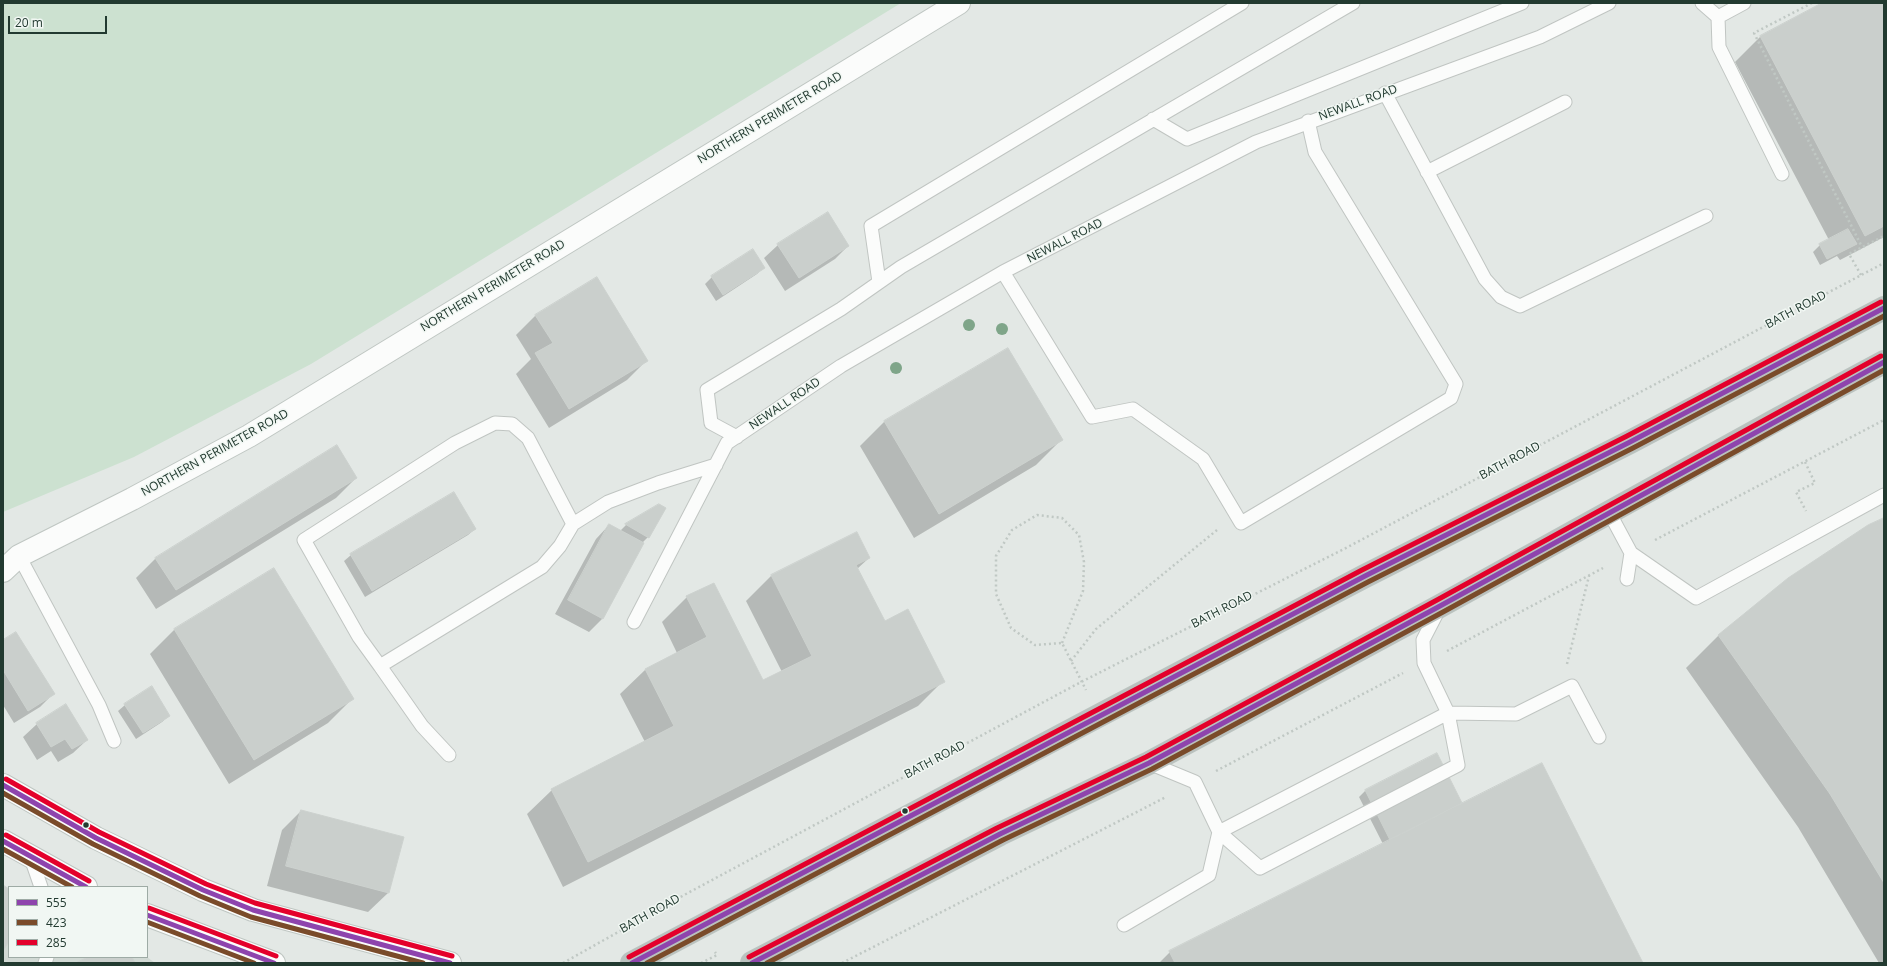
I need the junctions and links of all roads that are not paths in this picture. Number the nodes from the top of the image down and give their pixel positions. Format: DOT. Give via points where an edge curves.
graph roads {
  1 [pos="960,3"];
  2 [pos="1242,3"];
  3 [pos="1353,3"];
  4 [pos="1522,3"];
  5 [pos="1609,3"];
  6 [pos="1702,3"];
  7 [pos="1744,3"];
  8 [pos="1718,17"];
  9 [pos="1385,94"];
  10 [pos="1565,102"];
  11 [pos="1153,119"];
  12 [pos="1308,121"];
  13 [pos="1427,172"];
  14 [pos="1782,174"];
  15 [pos="1706,216"];
  16 [pos="1003,272"];
  17 [pos="879,282"];
  18 [pos="1884,308"];
  19 [pos="1884,362"];
  20 [pos="737,437"];
  21 [pos="716,465"];
  22 [pos="1884,495"];
  23 [pos="1609,512"];
  24 [pos="573,524"];
  25 [pos="1631,553"];
  26 [pos="11,557"];
  27 [pos="3,571"];
  28 [pos="1627,579"];
  29 [pos="1440,606"];
  30 [pos="634,622"];
  31 [pos="380,666"];
  32 [pos="1448,713"];
  33 [pos="1599,737"];
  34 [pos="114,741"];
  35 [pos="449,755"];
  36 [pos="1149,763"];
  37 [pos="3,785"];
  38 [pos="1219,832"];
  39 [pos="3,842"];
  40 [pos="31,858"];
  41 [pos="41,886"];
  42 [pos="84,886"];
  43 [pos="148,915"];
  44 [pos="1124,925"];
  45 [pos="274,963"];
  46 [pos="450,963"];
  47 [pos="632,963"];
  48 [pos="752,963"];
  1 -- 26 [label="street, NORTHERN PERIMETER ROAD" via="249,436 132,499"];
  2 -- 17 [label="lane" via="872,226"];
  3 -- 11 [label="lane"];
  4 -- 11 [label="lane" via="1187,139"];
  5 -- 9 [label="lane, NEWALL ROAD" via="1540,37"];
  6 -- 8 [label="lane"];
  7 -- 8 [label="lane"];
  8 -- 14 [label="lane" via="1719,47"];
  9 -- 12 [label="lane, NEWALL ROAD"];
  9 -- 13 [label="lane"];
  10 -- 13 [label="lane"];
  11 -- 17 [label="lane"];
  12 -- 16 [label="lane, NEWALL ROAD" via="1256,142"];
  12 -- 16 [label="lane" via="1315,152 1456,384 1451,398 1241,522 1203,459 1133,409 1092,417"];
  13 -- 15 [label="lane" via="1485,279 1501,297 1520,306"];
  16 -- 20 [label="lane, NEWALL ROAD" via="841,366"];
  17 -- 20 [label="lane" via="841,309 707,390 711,423"];
  18 -- 47 [label="highway" via="1630,442 1365,576"];
  19 -- 23 [label="highway"];
  20 -- 21 [label="lane, NEWALL ROAD" via="727,443"];
  21 -- 24 [label="lane" via="608,502"];
  21 -- 30 [label="lane, NEWALL ROAD"];
  22 -- 25 [label="lane" via="1696,598"];
  23 -- 25 [label="lane"];
  23 -- 29 [label="highway"];
  24 -- 31 [label="lane" via="560,546 542,567"];
  24 -- 31 [label="lane" via="528,438 512,424 495,423 455,443 304,540 359,637"];
  25 -- 28 [label="lane"];
  26 -- 27 [label="street, NORTHERN PERIMETER ROAD"];
  26 -- 34 [label="lane" via="99,705"];
  29 -- 32 [label="lane" via="1423,640 1424,663"];
  29 -- 36 [label="highway"];
  31 -- 35 [label="lane" via="422,726"];
  32 -- 33 [label="lane" via="1516,714 1572,686"];
  32 -- 38 [label="lane"];
  32 -- 38 [label="lane" via="1458,765 1260,868"];
  36 -- 38 [label="lane" via="1195,782"];
  36 -- 48 [label="highway" via="1000,834"];
  37 -- 46 [label="street" via="96,838 203,890 253,910"];
  38 -- 44 [label="lane" via="1209,875"];
  39 -- 40 [label="street"];
  40 -- 41 [label="lane"];
  40 -- 42 [label="street"];
  43 -- 45 [label="street"];
}
